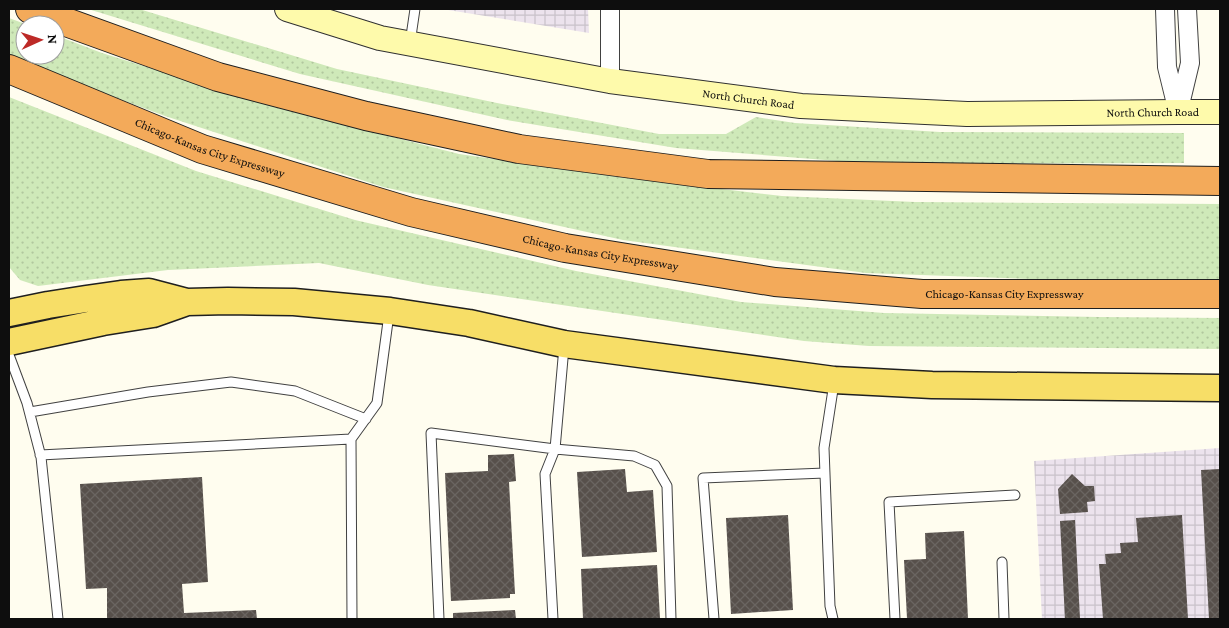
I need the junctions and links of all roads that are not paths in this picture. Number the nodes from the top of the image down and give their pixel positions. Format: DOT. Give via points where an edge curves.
graph roads {
  1 [pos="30,9"];
  2 [pos="287,9"];
  3 [pos="415,9"];
  4 [pos="610,9"];
  5 [pos="1165,9"];
  6 [pos="1187,9"];
  7 [pos="410,43"];
  8 [pos="9,69"];
  9 [pos="610,81"];
  10 [pos="1178,112"];
  11 [pos="1220,112"];
  12 [pos="1220,181"];
  13 [pos="1220,294"];
  14 [pos="187,302"];
  15 [pos="390,311"];
  16 [pos="9,313"];
  17 [pos="9,342"];
  18 [pos="564,344"];
  19 [pos="9,355"];
  20 [pos="834,380"];
  21 [pos="1220,388"];
  22 [pos="30,412"];
  23 [pos="366,419"];
  24 [pos="351,439"];
  25 [pos="554,449"];
  26 [pos="40,455"];
  27 [pos="825,473"];
  28 [pos="1014,494"];
  29 [pos="1002,562"];
  30 [pos="58,619"];
  31 [pos="352,619"];
  32 [pos="439,619"];
  33 [pos="553,619"];
  34 [pos="671,619"];
  35 [pos="714,619"];
  36 [pos="833,619"];
  37 [pos="895,619"];
  38 [pos="1004,619"];
  1 -- 12 [label="highway" via="218,77 366,116 519,149 708,174"];
  2 -- 7 [label="main road, North Church Road" via="380,38"];
  3 -- 7 [label="lane"];
  4 -- 9 [label="street"];
  5 -- 10 [label="street" via="1167,67"];
  6 -- 10 [label="street" via="1190,63"];
  7 -- 9 [label="main road, North Church Road"];
  8 -- 13 [label="highway, Chicago-Kansas City Expressway" via="202,149 410,212 566,248 775,282 922,294"];
  9 -- 10 [label="main road, North Church Road" via="801,106 967,114"];
  10 -- 11 [label="main road, North Church Road"];
  14 -- 15 [label="main road" via="294,302"];
  14 -- 16 [label="main road" via="149,292 130,293"];
  14 -- 17 [label="main road" via="153,314"];
  15 -- 18 [label="main road" via="469,323"];
  15 -- 23 [label="lane" via="376,403"];
  18 -- 20 [label="main road"];
  18 -- 25 [label="lane"];
  19 -- 22 [label="lane"];
  20 -- 21 [label="main road" via="932,385"];
  20 -- 27 [label="lane" via="824,448"];
  22 -- 23 [label="lane" via="231,382 295,391"];
  22 -- 26 [label="lane"];
  23 -- 24 [label="lane"];
  24 -- 26 [label="lane"];
  24 -- 31 [label="lane"];
  25 -- 32 [label="lane" via="431,433"];
  25 -- 33 [label="lane" via="545,474"];
  25 -- 34 [label="lane" via="634,456 655,465 667,486"];
  26 -- 30 [label="lane"];
  27 -- 35 [label="lane" via="703,478"];
  27 -- 36 [label="lane"];
  28 -- 37 [label="lane" via="888,502"];
  29 -- 38 [label="lane"];
}
